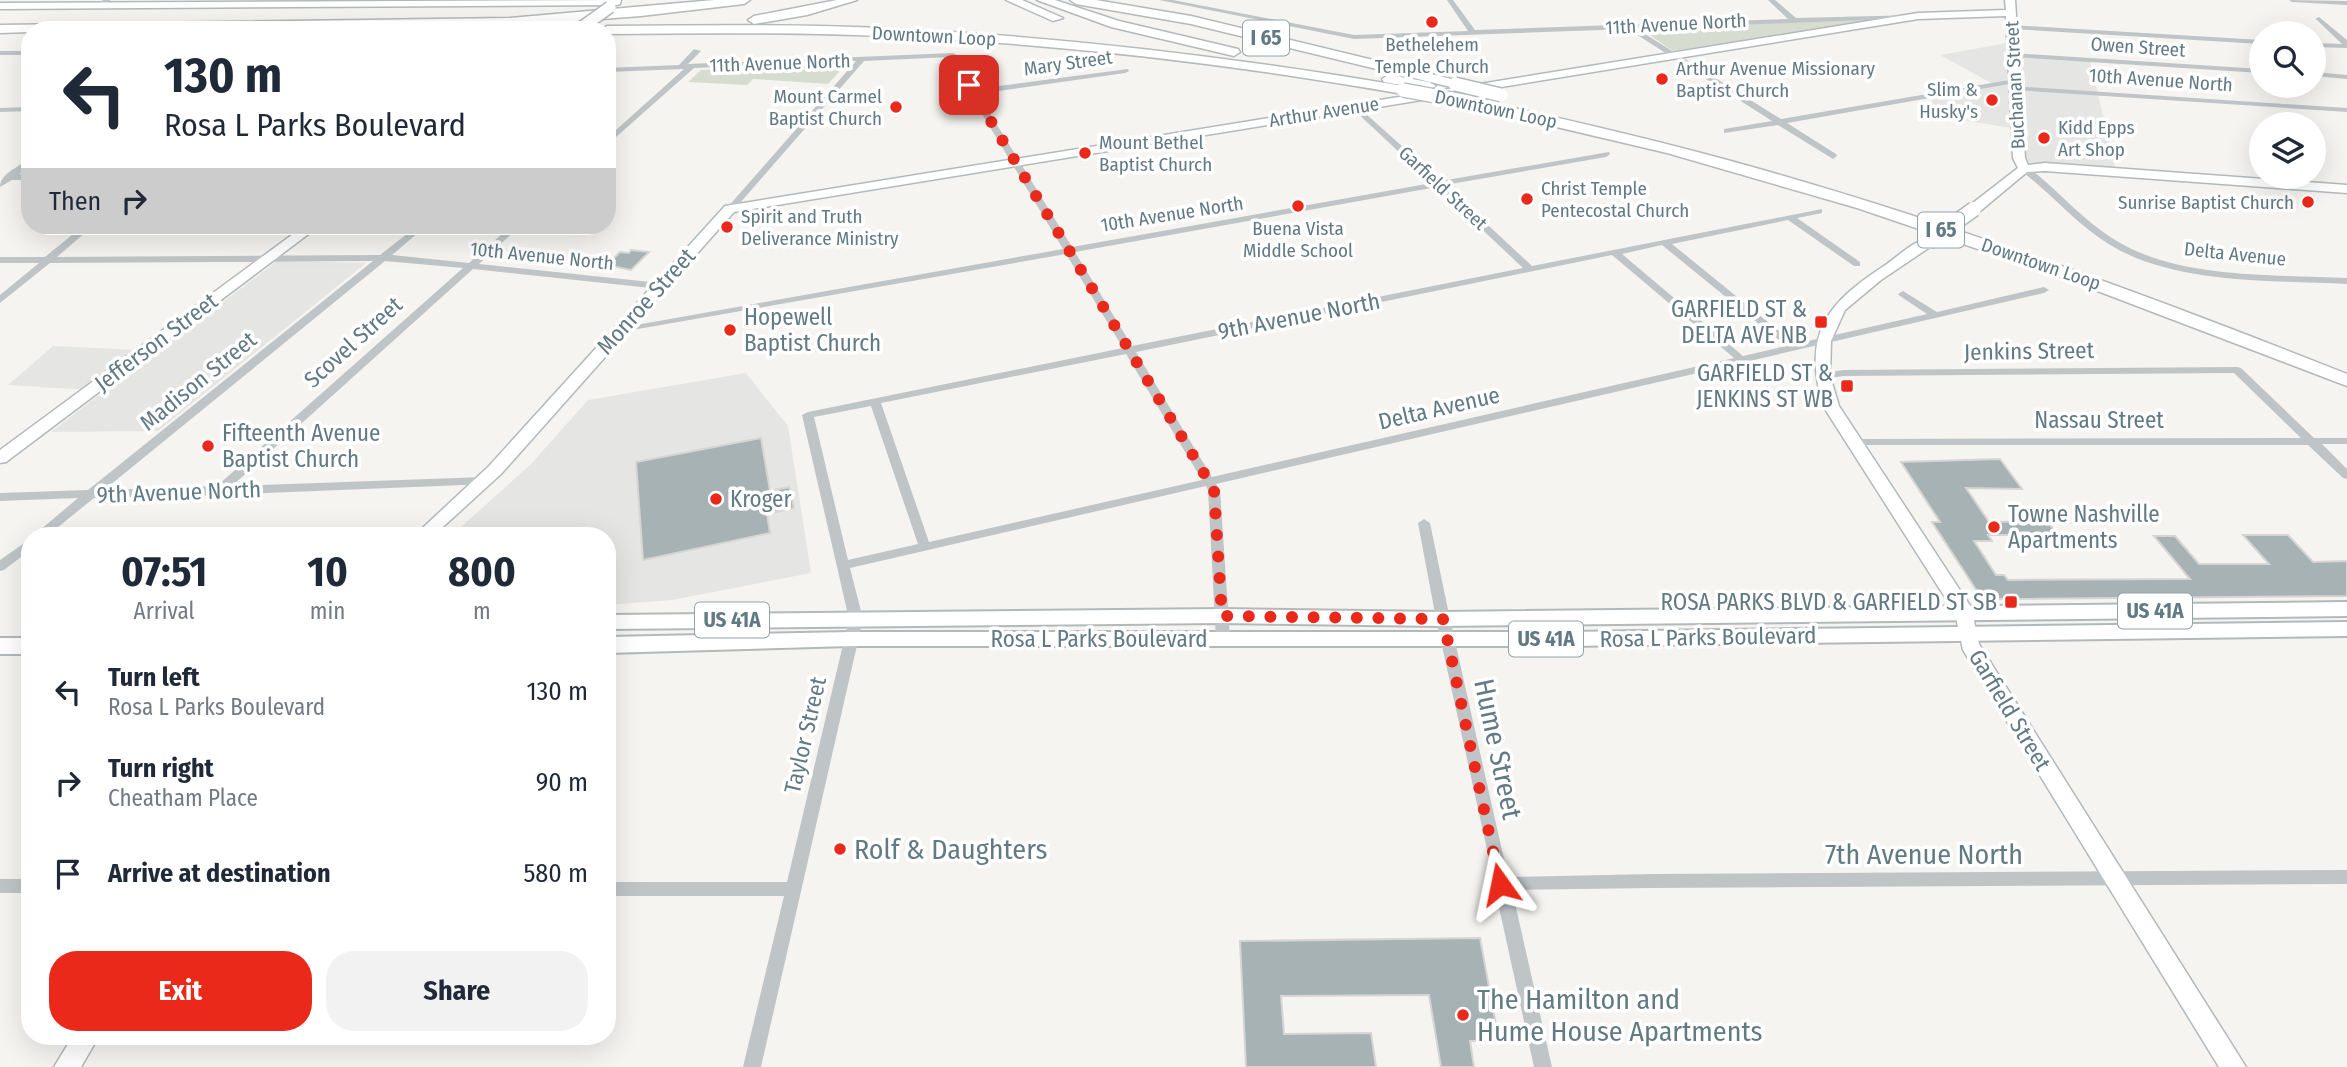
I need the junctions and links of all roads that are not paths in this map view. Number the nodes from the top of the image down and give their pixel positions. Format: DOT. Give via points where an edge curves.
graph roads {
  1 [pos="694,0"];
  2 [pos="744,0"];
  3 [pos="1012,0"];
  4 [pos="1044,0"];
  5 [pos="1162,0"];
  6 [pos="1450,0"];
  7 [pos="1771,0"];
  8 [pos="2010,0"];
  9 [pos="2292,0"];
  10 [pos="383,1"];
  11 [pos="523,1"];
  12 [pos="248,2"];
  13 [pos="845,2"];
  14 [pos="104,3"];
  15 [pos="2347,3"];
  16 [pos="1071,4"];
  17 [pos="0,6"];
  18 [pos="612,6"];
  19 [pos="2011,13"];
  20 [pos="1918,16"];
  21 [pos="1851,17"];
  22 [pos="1793,19"];
  23 [pos="2319,19"];
  24 [pos="473,21"];
  25 [pos="591,21"];
  26 [pos="1864,24"];
  27 [pos="1628,26"];
  28 [pos="2012,27"];
  29 [pos="0,29"];
  30 [pos="21,29"];
  31 [pos="616,29"];
  32 [pos="616,30"];
  33 [pos="1474,32"];
  34 [pos="1342,35"];
  35 [pos="0,37"];
  36 [pos="21,37"];
  37 [pos="2249,40"];
  38 [pos="2326,44"];
  39 [pos="2347,45"];
  40 [pos="697,51"];
  41 [pos="0,53"];
  42 [pos="21,53"];
  43 [pos="2014,55"];
  44 [pos="1672,56"];
  45 [pos="862,59"];
  46 [pos="682,66"];
  47 [pos="692,66"];
  48 [pos="616,70"];
  49 [pos="2249,70"];
  50 [pos="1125,71"];
  51 [pos="1311,74"];
  52 [pos="2326,75"];
  53 [pos="2347,77"];
  54 [pos="2015,84"];
  55 [pos="973,92"];
  56 [pos="1494,96"];
  57 [pos="1356,107"];
  58 [pos="0,110"];
  59 [pos="21,110"];
  60 [pos="2347,110"];
  61 [pos="1777,121"];
  62 [pos="1727,131"];
  63 [pos="616,135"];
  64 [pos="1606,154"];
  65 [pos="1833,156"];
  66 [pos="1017,162"];
  67 [pos="21,167"];
  68 [pos="2024,169"];
  69 [pos="4,177"];
  70 [pos="0,184"];
  71 [pos="1436,184"];
  72 [pos="2347,189"];
  73 [pos="730,209"];
  74 [pos="1819,211"];
  75 [pos="1790,217"];
  76 [pos="77,235"];
  77 [pos="300,235"];
  78 [pos="411,235"];
  79 [pos="506,235"];
  80 [pos="1664,242"];
  81 [pos="1069,249"];
  82 [pos="1614,252"];
  83 [pos="268,258"];
  84 [pos="383,259"];
  85 [pos="0,260"];
  86 [pos="47,261"];
  87 [pos="1857,264"];
  88 [pos="472,265"];
  89 [pos="1530,269"];
  90 [pos="2347,281"];
  91 [pos="660,286"];
  92 [pos="2044,290"];
  93 [pos="1903,294"];
  94 [pos="0,300"];
  95 [pos="1935,315"];
  96 [pos="2208,325"];
  97 [pos="619,331"];
  98 [pos="1824,341"];
  99 [pos="1793,347"];
  100 [pos="1129,350"];
  101 [pos="1741,359"];
  102 [pos="2347,365"];
  103 [pos="1822,376"];
  104 [pos="2347,380"];
  105 [pos="2347,389"];
  106 [pos="875,401"];
  107 [pos="808,415"];
  108 [pos="2311,441"];
  109 [pos="2347,441"];
  110 [pos="1852,442"];
  111 [pos="0,458"];
  112 [pos="2347,475"];
  113 [pos="484,481"];
  114 [pos="1208,482"];
  115 [pos="219,491"];
  116 [pos="89,495"];
  117 [pos="0,497"];
  118 [pos="1424,523"];
  119 [pos="50,527"];
  120 [pos="432,527"];
  121 [pos="925,547"];
  122 [pos="21,550"];
  123 [pos="842,566"];
  124 [pos="0,567"];
  125 [pos="2347,609"];
  126 [pos="1964,612"];
  127 [pos="1222,616"];
  128 [pos="616,622"];
  129 [pos="854,629"];
  130 [pos="1445,629"];
  131 [pos="2347,629"];
  132 [pos="1970,634"];
  133 [pos="1223,639"];
  134 [pos="616,644"];
  135 [pos="0,646"];
  136 [pos="21,646"];
  137 [pos="2347,877"];
  138 [pos="2117,879"];
  139 [pos="1500,884"];
  140 [pos="0,886"];
  141 [pos="21,886"];
  142 [pos="616,889"];
  143 [pos="791,889"];
  144 [pos="81,1045"];
  145 [pos="68,1067"];
  146 [pos="752,1067"];
  147 [pos="1543,1067"];
  148 [pos="2233,1067"];
  1 -- 18 [label="highway"];
  2 -- 18 [label="highway"];
  3 -- 51 [label="highway" via="1074,24"];
  4 -- 16 [label="highway"];
  5 -- 34 [label="street"];
  6 -- 33 [label="street"];
  7 -- 22 [label="street"];
  8 -- 19 [label="street, Buchanan Street"];
  9 -- 15 [label="street"];
  10 -- 11 [label="street"];
  10 -- 12 [label="street"];
  11 -- 18 [label="street"];
  12 -- 14 [label="street"];
  13 -- 31 [label="highway" via="752,20"];
  14 -- 17 [label="street"];
  16 -- 56 [label="highway, Downtown Loop / I 65, bridge" via="1191,20"];
  16 -- 56 [label="highway" via="1177,40"];
  18 -- 24 [label="highway"];
  18 -- 25 [label="street, bridge"];
  19 -- 20 [label="street, 11th Avenue North"];
  19 -- 28 [label="street, Buchanan Street"];
  20 -- 21 [label="street, 11th Avenue North"];
  20 -- 26 [label="street, Arthur Avenue"];
  21 -- 22 [label="street, 11th Avenue North"];
  21 -- 26 [label="street"];
  22 -- 27 [label="street, 11th Avenue North"];
  23 -- 39 [label="street"];
  26 -- 44 [label="street, Arthur Avenue"];
  27 -- 33 [label="street, 11th Avenue North"];
  27 -- 44 [label="street"];
  28 -- 37 [label="street"];
  28 -- 43 [label="street, Buchanan Street"];
  29 -- 30 [label="highway"];
  32 -- 51 [label="highway, Downtown Loop / I 65" via="937,35 1086,47"];
  33 -- 34 [label="street, 11th Avenue North" via="1366,38"];
  35 -- 36 [label="highway"];
  38 -- 39 [label="street"];
  40 -- 46 [label="street"];
  41 -- 42 [label="street"];
  43 -- 49 [label="street, Owen Street"];
  43 -- 54 [label="street, Buchanan Street"];
  44 -- 57 [label="street, Arthur Avenue"];
  44 -- 61 [label="street"];
  45 -- 47 [label="street, 11th Avenue North"];
  45 -- 55 [label="street, 11th Avenue North" via="953,55"];
  45 -- 73 [label="street, Monroe Street"];
  46 -- 47 [label="street, 11th Avenue North"];
  46 -- 48 [label="street, 11th Avenue North"];
  47 -- 63 [label="street"];
  50 -- 55 [label="street, Mary Street"];
  51 -- 96 [label="highway, Downtown Loop / I 65, bridge" via="1623,137 1804,186 2064,271"];
  52 -- 53 [label="street"];
  54 -- 60 [label="street, 10th Avenue North"];
  54 -- 61 [label="street, 10th Avenue North"];
  54 -- 68 [label="street, Buchanan Street" via="2019,158"];
  55 -- 66 [label="street"];
  56 -- 102 [label="highway, Downtown Loop / I 65" via="1769,165 1929,213 2147,287"];
  57 -- 66 [label="street, Arthur Avenue"];
  57 -- 71 [label="street, Garfield Street"];
  58 -- 59 [label="street"];
  61 -- 62 [label="street, 10th Avenue North"];
  61 -- 65 [label="street"];
  64 -- 71 [label="street, 10th Avenue North"];
  66 -- 73 [label="street, Arthur Avenue"];
  66 -- 81 [label="street"];
  67 -- 69 [label="street"];
  68 -- 72 [label="street"];
  68 -- 90 [label="street, Delta Avenue" via="2110,241 2142,256 2199,270"];
  68 -- 98 [label="street, bridge" via="1839,308"];
  69 -- 70 [label="street"];
  71 -- 81 [label="street, 10th Avenue North"];
  71 -- 89 [label="street, Garfield Street"];
  73 -- 91 [label="street, Monroe Street"];
  74 -- 75 [label="street, 9th Avenue North"];
  75 -- 80 [label="street, 9th Avenue North"];
  75 -- 87 [label="street"];
  76 -- 86 [label="street"];
  77 -- 83 [label="street, Jefferson Street"];
  78 -- 84 [label="street, Madison Street"];
  79 -- 88 [label="street, Scovel Street"];
  80 -- 82 [label="street, 9th Avenue North"];
  80 -- 99 [label="street"];
  81 -- 97 [label="street, 10th Avenue North"];
  81 -- 100 [label="street"];
  82 -- 89 [label="street, 9th Avenue North"];
  82 -- 101 [label="street"];
  83 -- 84 [label="street, 10th Avenue North"];
  83 -- 86 [label="street, 10th Avenue North"];
  83 -- 111 [label="street, Jefferson Street"];
  84 -- 88 [label="street, 10th Avenue North"];
  84 -- 116 [label="street, Madison Street"];
  85 -- 86 [label="street, 10th Avenue North"];
  86 -- 94 [label="street"];
  88 -- 91 [label="street, 10th Avenue North"];
  88 -- 115 [label="street, Scovel Street"];
  89 -- 100 [label="street, 9th Avenue North"];
  91 -- 97 [label="street, Monroe Street"];
  92 -- 95 [label="street, Delta Avenue"];
  93 -- 95 [label="street"];
  95 -- 98 [label="street, Delta Avenue"];
  96 -- 104 [label="highway, Downtown Loop / I 65"];
  96 -- 105 [label="highway"];
  97 -- 113 [label="street, Monroe Street"];
  98 -- 99 [label="street, Delta Avenue"];
  98 -- 103 [label="street, Garfield Street"];
  99 -- 101 [label="street, Delta Avenue"];
  100 -- 106 [label="street, 9th Avenue North"];
  100 -- 114 [label="street"];
  101 -- 114 [label="street, Delta Avenue"];
  103 -- 108 [label="street, Jenkins Street" via="2237,370"];
  103 -- 110 [label="street, Garfield Street" via="1831,406"];
  106 -- 107 [label="street, 9th Avenue North"];
  106 -- 121 [label="street"];
  107 -- 123 [label="street, Taylor Street"];
  108 -- 109 [label="street, Nassau Street"];
  108 -- 110 [label="street, Nassau Street"];
  108 -- 112 [label="street"];
  110 -- 126 [label="street, Garfield Street"];
  113 -- 115 [label="street, 9th Avenue North"];
  113 -- 120 [label="street, Monroe Street"];
  114 -- 121 [label="street, Delta Avenue"];
  114 -- 127 [label="street" via="1214,490"];
  115 -- 116 [label="street, 9th Avenue North"];
  116 -- 117 [label="street, 9th Avenue North"];
  116 -- 119 [label="street, Madison Street"];
  118 -- 130 [label="street, Hume Street"];
  121 -- 123 [label="street, Delta Avenue"];
  122 -- 124 [label="street"];
  123 -- 129 [label="street, Taylor Street"];
  125 -- 126 [label="main road, Rosa L Parks Boulevard / US 41A"];
  126 -- 130 [label="main road, Rosa L Parks Boulevard / US 41A"];
  126 -- 132 [label="street, Garfield Street"];
  127 -- 129 [label="main road, Rosa L Parks Boulevard / US 41A"];
  127 -- 130 [label="main road, Rosa L Parks Boulevard / US 41A"];
  127 -- 133 [label="street"];
  128 -- 129 [label="main road, Rosa L Parks Boulevard / US 41A"];
  129 -- 133 [label="main road, Rosa L Parks Boulevard / US 41A"];
  129 -- 134 [label="main road, Rosa L Parks Boulevard / US 41A"];
  129 -- 143 [label="street, Taylor Street"];
  130 -- 132 [label="main road, Rosa L Parks Boulevard / US 41A"];
  130 -- 133 [label="main road, Rosa L Parks Boulevard / US 41A"];
  130 -- 139 [label="street, Hume Street"];
  131 -- 132 [label="main road, Rosa L Parks Boulevard / US 41A"];
  132 -- 138 [label="street, Garfield Street" via="1970,645"];
  135 -- 136 [label="main road"];
  137 -- 138 [label="street, 7th Avenue North"];
  138 -- 139 [label="street, 7th Avenue North"];
  138 -- 148 [label="street, Garfield Street"];
  139 -- 147 [label="street, Hume Street"];
  140 -- 141 [label="street"];
  142 -- 143 [label="street"];
  143 -- 146 [label="street, Taylor Street"];
  144 -- 145 [label="street"];
}
